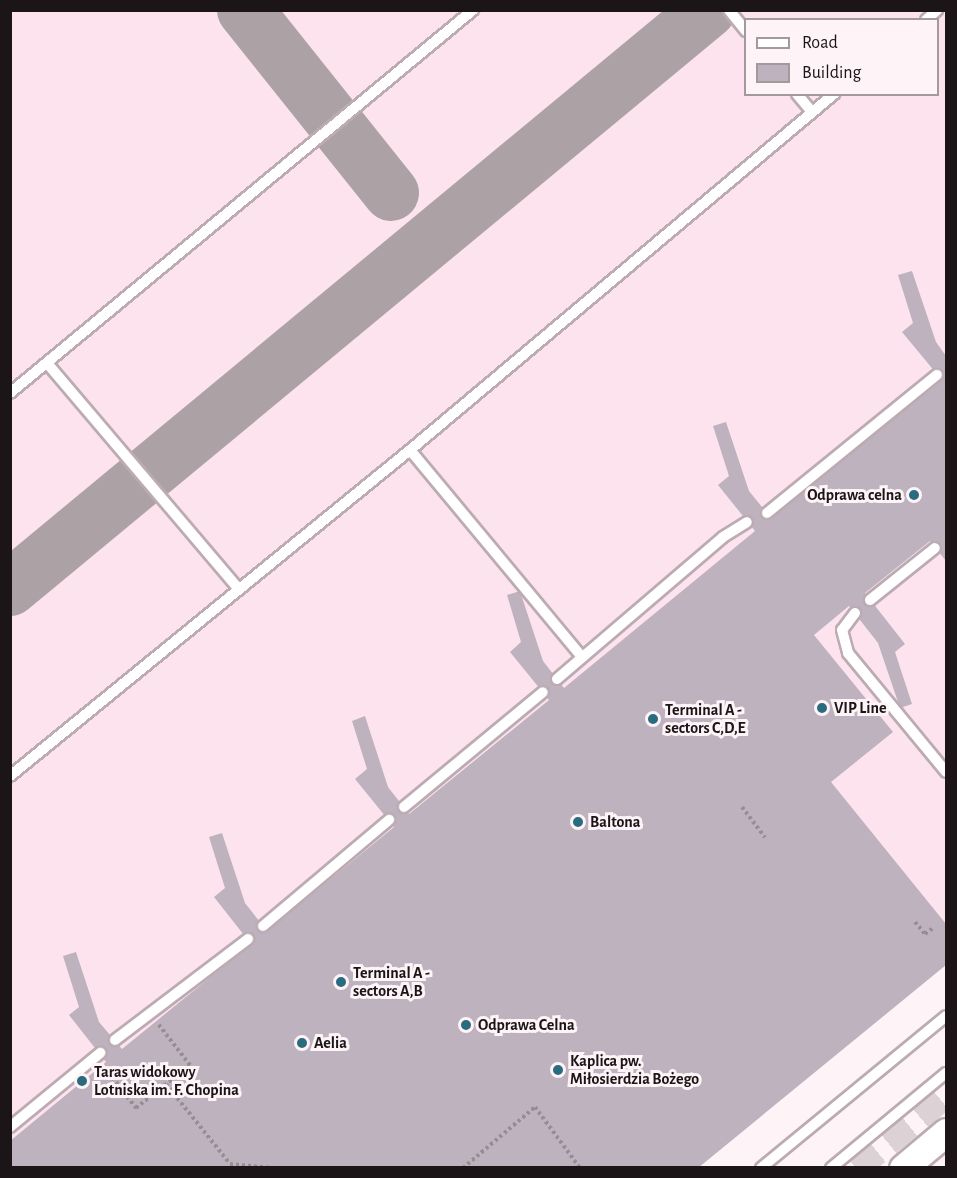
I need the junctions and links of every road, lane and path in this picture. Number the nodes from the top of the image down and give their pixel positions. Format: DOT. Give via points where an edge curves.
graph roads {
  1 [pos="474,10"];
  2 [pos="729,10"];
  3 [pos="744,29"];
  4 [pos="799,96"];
  5 [pos="832,96"];
  6 [pos="812,112"];
  7 [pos="47,363"];
  8 [pos="937,375"];
  9 [pos="10,393"];
  10 [pos="410,450"];
  11 [pos="767,513"];
  12 [pos="747,522"];
  13 [pos="935,548"];
  14 [pos="239,589"];
  15 [pos="870,600"];
  16 [pos="855,614"];
  17 [pos="582,657"];
  18 [pos="557,679"];
  19 [pos="543,692"];
  20 [pos="946,772"];
  21 [pos="10,777"];
  22 [pos="404,807"];
  23 [pos="742,807"];
  24 [pos="388,820"];
  25 [pos="765,837"];
  26 [pos="915,922"];
  27 [pos="263,926"];
  28 [pos="932,929"];
  29 [pos="248,939"];
  30 [pos="946,1017"];
  31 [pos="156,1021"];
  32 [pos="115,1040"];
  33 [pos="100,1053"];
  34 [pos="103,1065"];
  35 [pos="946,1072"];
  36 [pos="166,1084"];
  37 [pos="10,1127"];
  38 [pos="946,1132"];
  39 [pos="273,1167"];
  40 [pos="463,1167"];
  41 [pos="580,1167"];
  42 [pos="761,1167"];
  43 [pos="831,1167"];
  44 [pos="903,1167"];
  1 -- 7 [label="lane"];
  2 -- 3 [label="lane"];
  4 -- 6 [label="lane"];
  5 -- 6 [label="lane"];
  6 -- 10 [label="lane"];
  7 -- 9 [label="lane"];
  7 -- 14 [label="lane"];
  8 -- 11 [label="lane"];
  10 -- 14 [label="lane"];
  10 -- 17 [label="lane"];
  12 -- 17 [label="lane" via="723,537"];
  13 -- 15 [label="lane"];
  14 -- 21 [label="lane"];
  16 -- 20 [label="lane" via="842,630 848,653"];
  17 -- 18 [label="lane"];
  19 -- 22 [label="lane"];
  23 -- 25 [label="path"];
  24 -- 27 [label="lane"];
  26 -- 28 [label="path" via="925,934"];
  29 -- 32 [label="lane"];
  30 -- 42 [label="lane"];
  31 -- 36 [label="path" via="190,1065"];
  33 -- 37 [label="lane"];
  34 -- 36 [label="path" via="135,1108"];
  35 -- 43 [label="lane"];
  36 -- 39 [label="path" via="230,1164"];
  38 -- 44 [label="street"];
  40 -- 41 [label="path" via="535,1107"];
}
